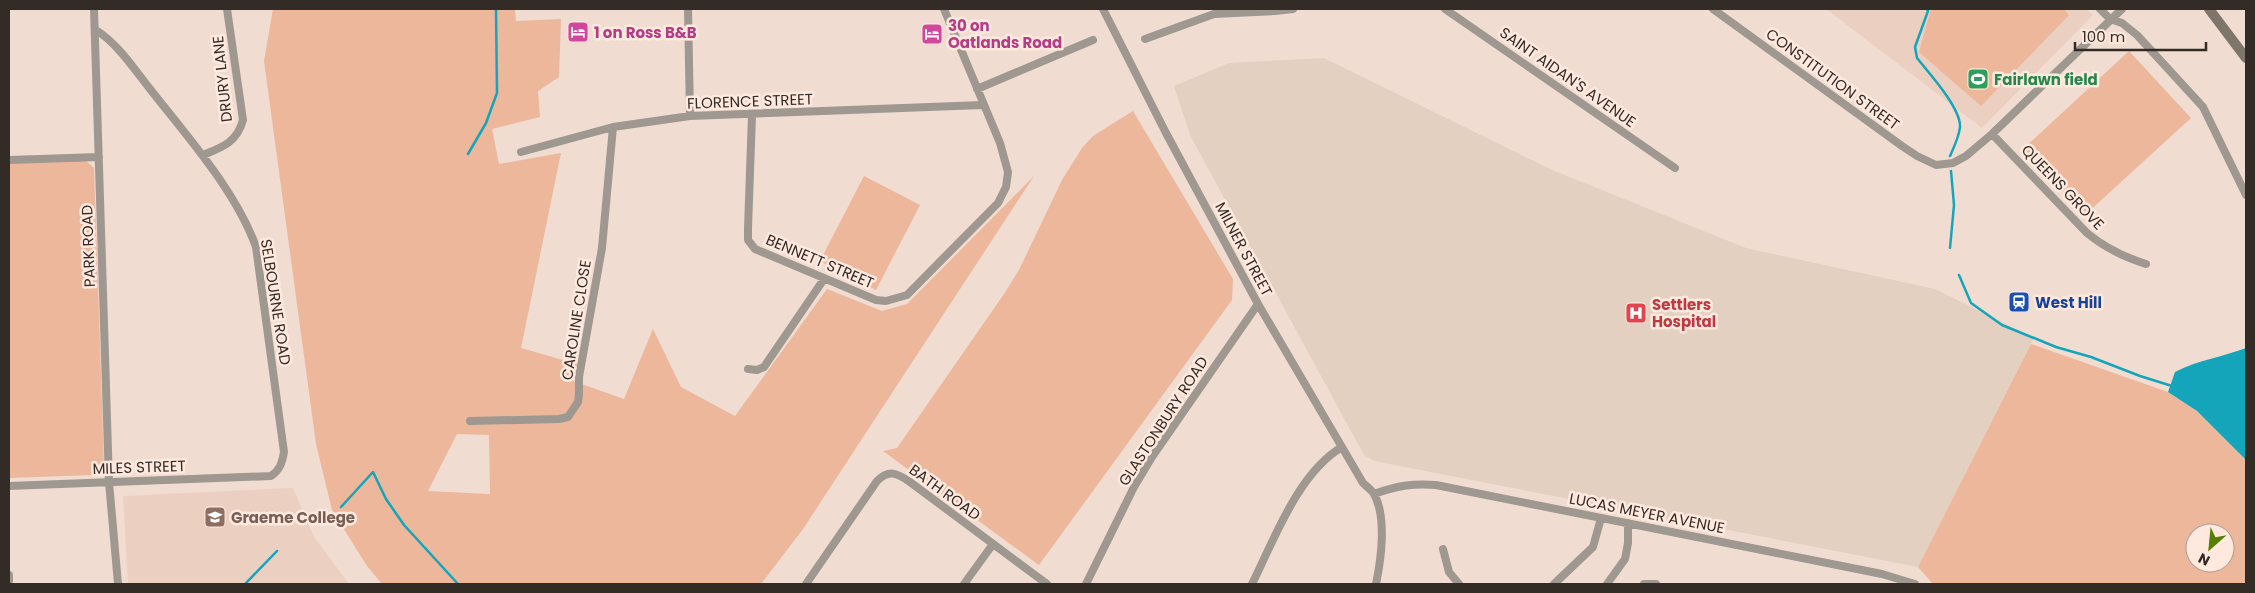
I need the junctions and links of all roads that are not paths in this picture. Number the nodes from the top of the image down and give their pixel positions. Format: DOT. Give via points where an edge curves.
graph roads {
  1 [pos="94,9"];
  2 [pos="227,9"];
  3 [pos="688,9"];
  4 [pos="944,9"];
  5 [pos="1103,9"];
  6 [pos="1293,9"];
  7 [pos="1445,9"];
  8 [pos="1713,9"];
  9 [pos="2100,9"];
  10 [pos="2122,9"];
  11 [pos="2209,9"];
  12 [pos="2110,20"];
  13 [pos="96,30"];
  14 [pos="1145,39"];
  15 [pos="1093,40"];
  16 [pos="2246,58"];
  17 [pos="977,89"];
  18 [pos="983,106"];
  19 [pos="752,114"];
  20 [pos="690,116"];
  21 [pos="613,127"];
  22 [pos="1992,134"];
  23 [pos="521,152"];
  24 [pos="203,156"];
  25 [pos="99,157"];
  26 [pos="9,160"];
  27 [pos="1675,168"];
  28 [pos="2246,195"];
  29 [pos="2146,264"];
  30 [pos="824,279"];
  31 [pos="1258,304"];
  32 [pos="748,368"];
  33 [pos="470,421"];
  34 [pos="1342,447"];
  35 [pos="270,476"];
  36 [pos="109,482"];
  37 [pos="9,486"];
  38 [pos="1374,494"];
  39 [pos="1600,518"];
  40 [pos="1628,523"];
  41 [pos="993,544"];
  42 [pos="1443,549"];
  43 [pos="9,574"];
  44 [pos="9,584"];
  45 [pos="118,584"];
  46 [pos="806,584"];
  47 [pos="964,584"];
  48 [pos="1047,584"];
  49 [pos="1086,584"];
  50 [pos="1252,584"];
  51 [pos="1376,584"];
  52 [pos="1459,584"];
  53 [pos="1554,584"];
  54 [pos="1607,584"];
  55 [pos="1644,584"];
  56 [pos="1656,584"];
  57 [pos="1915,584"];
  1 -- 13 [label="street, PARK ROAD"];
  2 -- 24 [label="street, DRURY LANE" via="244,120 228,145"];
  3 -- 20 [label="street"];
  4 -- 17 [label="street"];
  5 -- 31 [label="street, MILNER STREET"];
  6 -- 14 [label="street" via="1214,14"];
  7 -- 27 [label="street, SAINT AIDAN'S AVENUE"];
  8 -- 22 [label="street, CONSTITUTION STREET" via="1928,163 1953,163"];
  9 -- 12 [label="street"];
  10 -- 12 [label="street"];
  11 -- 16 [label="main road"];
  12 -- 22 [label="street"];
  12 -- 28 [label="street" via="2122,23 2137,35 2204,107"];
  13 -- 24 [label="street, SELBOURNE ROAD" via="117,48"];
  13 -- 25 [label="street, PARK ROAD"];
  15 -- 17 [label="street"];
  17 -- 18 [label="street"];
  18 -- 19 [label="street, FLORENCE STREET"];
  18 -- 30 [label="street, BENNETT STREET" via="1000,142 1008,172 1006,187 998,203 906,295 876,300"];
  19 -- 20 [label="street, FLORENCE STREET"];
  19 -- 30 [label="street, BENNETT STREET" via="748,240 755,249"];
  20 -- 21 [label="street, FLORENCE STREET"];
  21 -- 23 [label="street, FLORENCE STREET"];
  21 -- 33 [label="street, CAROLINE CLOSE" via="602,248 579,377 578,402 568,417 559,419"];
  22 -- 29 [label="street, QUEENS GROVE" via="2087,233 2107,248"];
  24 -- 35 [label="street, SELBOURNE ROAD" via="249,227 256,247 284,452 277,472"];
  25 -- 26 [label="street"];
  25 -- 36 [label="street, PARK ROAD"];
  30 -- 32 [label="street" via="764,367 757,370"];
  31 -- 34 [label="street, MILNER STREET"];
  31 -- 49 [label="street, GLASTONBURY ROAD" via="1152,457"];
  34 -- 38 [label="street, MILNER STREET" via="1363,483"];
  34 -- 50 [label="street" via="1320,464 1309,478"];
  35 -- 36 [label="street, MILES STREET"];
  36 -- 37 [label="street, MILES STREET"];
  36 -- 45 [label="street, PARK ROAD"];
  38 -- 39 [label="street, LUCAS MEYER AVENUE" via="1398,485 1436,485"];
  38 -- 51 [label="street" via="1381,543"];
  39 -- 40 [label="street, LUCAS MEYER AVENUE"];
  39 -- 53 [label="street" via="1593,547"];
  40 -- 54 [label="street" via="1625,560"];
  40 -- 57 [label="street, LUCAS MEYER AVENUE" via="1882,574"];
  41 -- 46 [label="street, BATH ROAD" via="905,478 891,472 877,481"];
  41 -- 47 [label="street"];
  41 -- 48 [label="street, BATH ROAD"];
  42 -- 52 [label="street" via="1449,572"];
  43 -- 44 [label="street"];
  55 -- 56 [label="street"];
}
